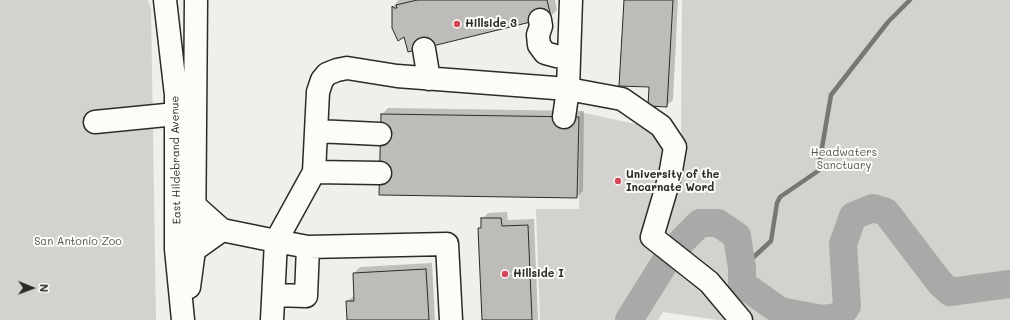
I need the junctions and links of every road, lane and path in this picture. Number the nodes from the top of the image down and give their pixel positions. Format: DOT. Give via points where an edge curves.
graph roads {
  1 [pos="165,0"];
  2 [pos="196,0"];
  3 [pos="572,0"];
  4 [pos="540,20"];
  5 [pos="424,48"];
  6 [pos="568,57"];
  7 [pos="429,79"];
  8 [pos="568,89"];
  9 [pos="176,114"];
  10 [pos="564,117"];
  11 [pos="95,122"];
  12 [pos="316,132"];
  13 [pos="380,134"];
  14 [pos="314,172"];
  15 [pos="380,173"];
  16 [pos="194,205"];
  17 [pos="222,230"];
  18 [pos="276,241"];
  19 [pos="308,247"];
  20 [pos="194,250"];
  21 [pos="274,295"];
  22 [pos="184,320"];
  23 [pos="272,320"];
  24 [pos="451,320"];
  25 [pos="741,320"];
  1 -- 9 [label="main road, East Hildebrand Avenue"];
  2 -- 16 [label="main road, East Hildebrand Avenue"];
  3 -- 6 [label="main road"];
  4 -- 6 [label="main road" via="539,45 545,53"];
  5 -- 7 [label="main road"];
  6 -- 8 [label="main road"];
  7 -- 8 [label="main road"];
  7 -- 12 [label="main road" via="347,68 327,74 318,92"];
  8 -- 10 [label="main road"];
  8 -- 25 [label="main road" via="622,99 661,126 675,147 670,176 652,237 709,282"];
  9 -- 11 [label="main road"];
  9 -- 22 [label="main road, East Hildebrand Avenue" via="176,249"];
  12 -- 13 [label="main road"];
  12 -- 14 [label="main road"];
  14 -- 15 [label="main road"];
  14 -- 18 [label="main road"];
  16 -- 17 [label="main road"];
  16 -- 20 [label="main road, East Hildebrand Avenue"];
  17 -- 18 [label="main road"];
  17 -- 20 [label="main road"];
  18 -- 19 [label="main road"];
  18 -- 21 [label="main road"];
  19 -- 21 [label="main road" via="306,296"];
  19 -- 24 [label="main road" via="447,244"];
  20 -- 22 [label="main road, East Hildebrand Avenue"];
  21 -- 23 [label="main road"];
}
